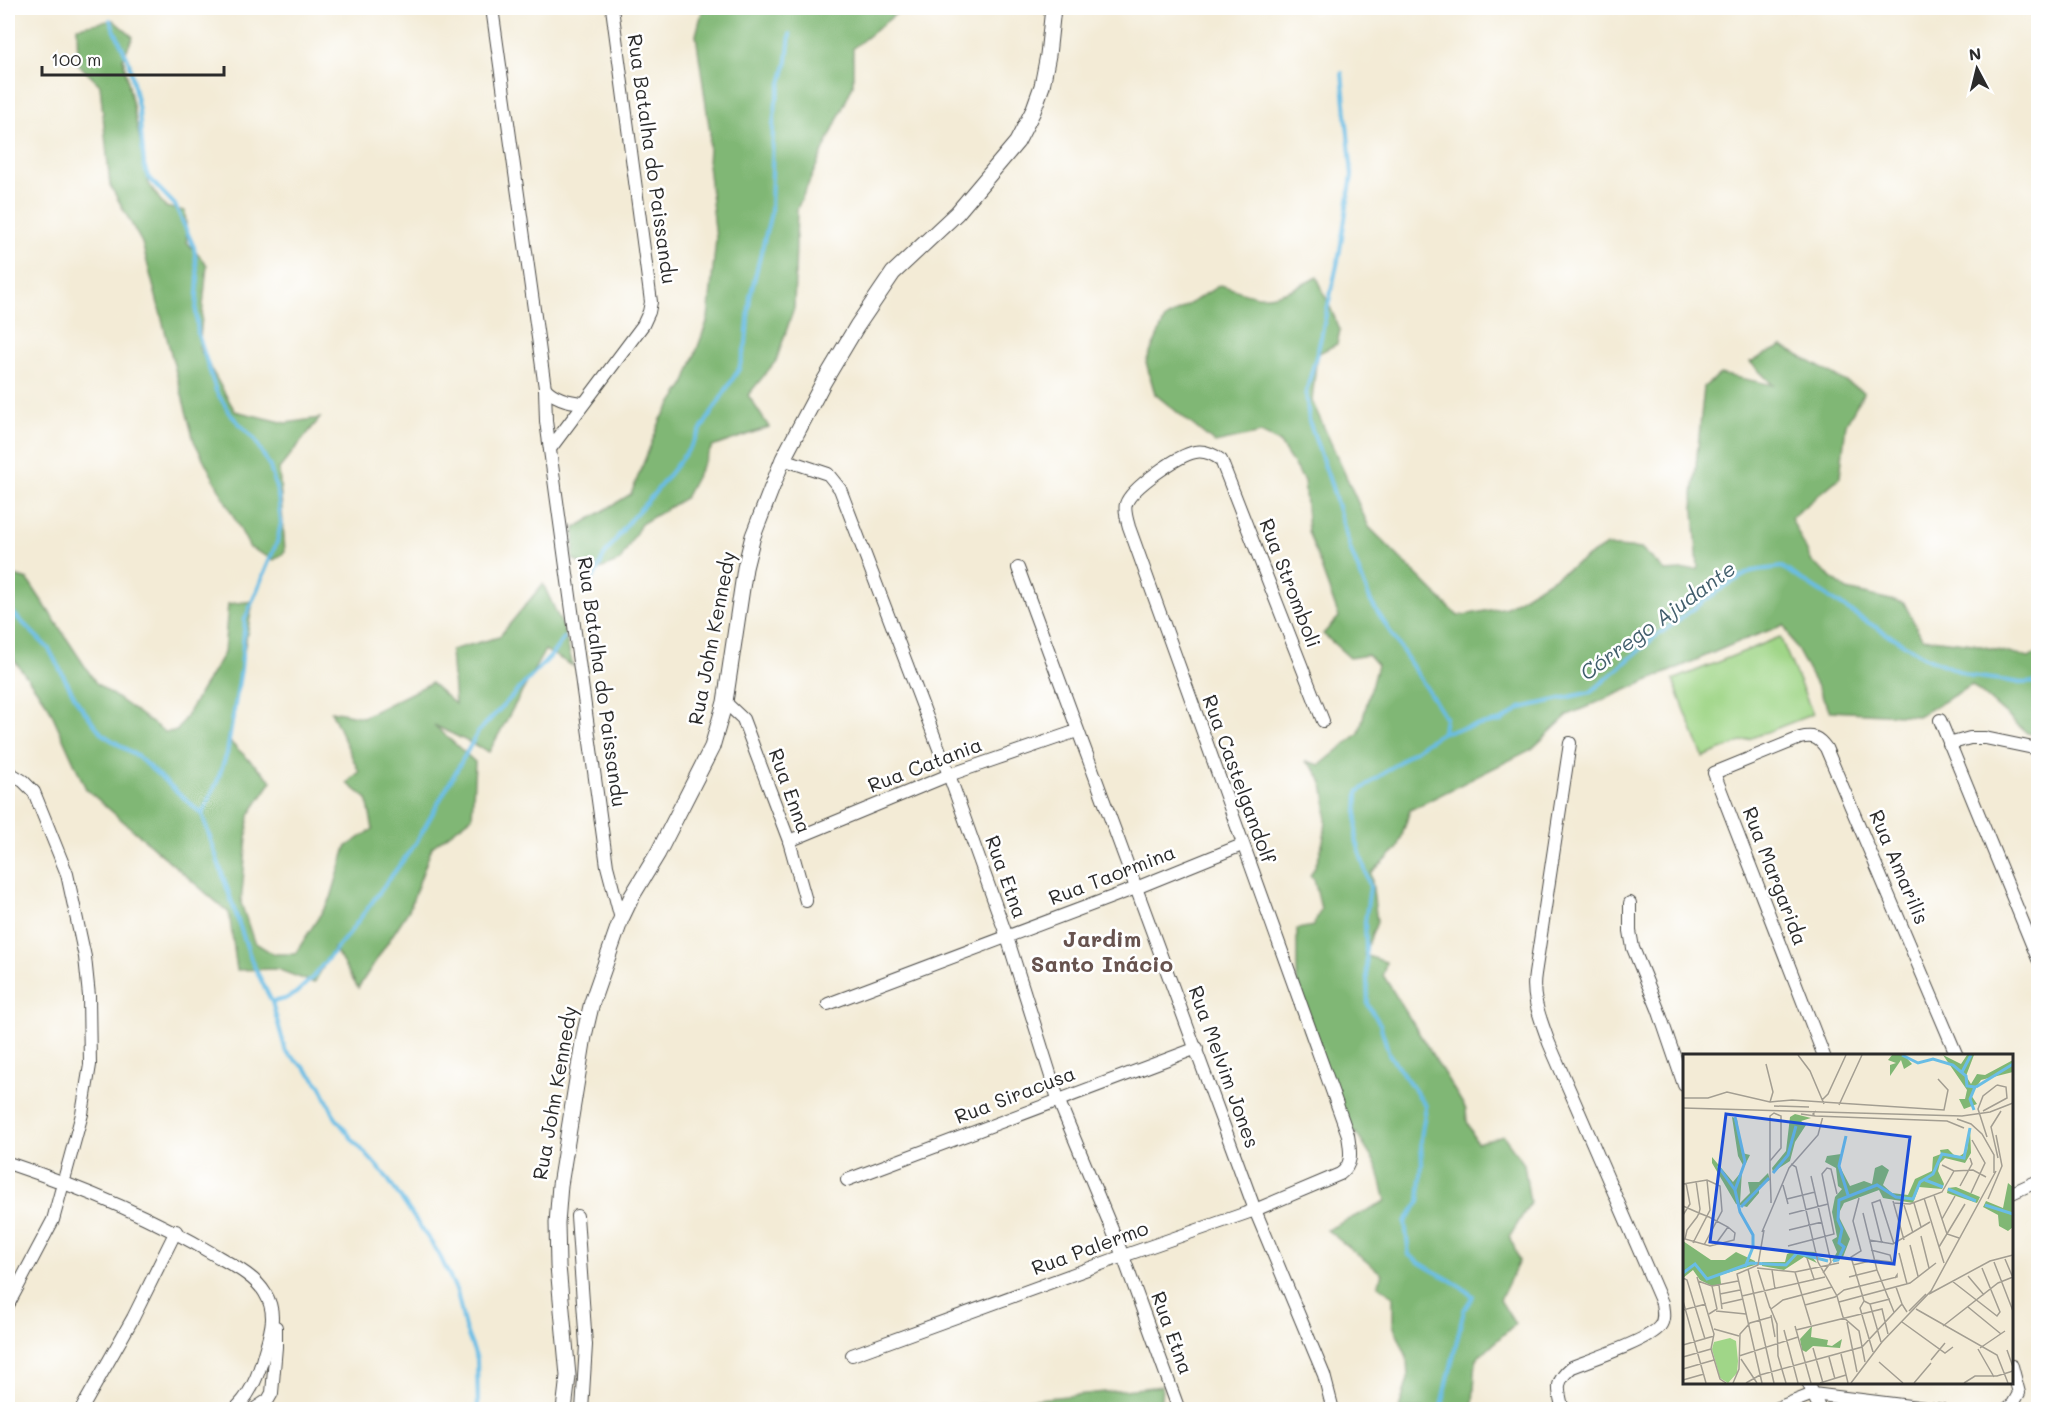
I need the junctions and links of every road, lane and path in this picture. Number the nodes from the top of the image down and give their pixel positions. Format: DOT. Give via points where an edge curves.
graph roads {
  1 [pos="492,8"];
  2 [pos="612,8"];
  3 [pos="1053,8"];
  4 [pos="544,388"];
  5 [pos="584,403"];
  6 [pos="550,449"];
  7 [pos="783,459"];
  8 [pos="1221,460"];
  9 [pos="1018,568"];
  10 [pos="725,702"];
  11 [pos="1940,720"];
  12 [pos="1323,721"];
  13 [pos="1077,731"];
  14 [pos="1570,743"];
  15 [pos="1949,744"];
  16 [pos="1776,748"];
  17 [pos="2038,749"];
  18 [pos="8,772"];
  19 [pos="948,775"];
  20 [pos="789,841"];
  21 [pos="1242,845"];
  22 [pos="1136,888"];
  23 [pos="806,902"];
  24 [pos="1630,903"];
  25 [pos="621,919"];
  26 [pos="1007,937"];
  27 [pos="2038,960"];
  28 [pos="828,1004"];
  29 [pos="1197,1048"];
  30 [pos="1823,1054"];
  31 [pos="1956,1054"];
  32 [pos="1683,1082"];
  33 [pos="1058,1099"];
  34 [pos="8,1163"];
  35 [pos="1340,1174"];
  36 [pos="847,1180"];
  37 [pos="2038,1181"];
  38 [pos="64,1182"];
  39 [pos="2013,1190"];
  40 [pos="1255,1210"];
  41 [pos="577,1216"];
  42 [pos="176,1231"];
  43 [pos="1123,1256"];
  44 [pos="8,1305"];
  45 [pos="274,1316"];
  46 [pos="852,1355"];
  47 [pos="2013,1370"];
  48 [pos="1811,1388"];
  49 [pos="2009,1407"];
  50 [pos="81,1410"];
  51 [pos="234,1410"];
  52 [pos="253,1410"];
  53 [pos="564,1410"];
  54 [pos="582,1410"];
  55 [pos="1179,1410"];
  56 [pos="1333,1410"];
  57 [pos="1563,1410"];
  58 [pos="1772,1410"];
  59 [pos="1820,1410"];
  60 [pos="1942,1410"];
  1 -- 4 [label="street, Rua Batalha do Paissandu"];
  2 -- 5 [label="street, Rua Batalha do Paissandu" via="651,302 643,324"];
  3 -- 7 [label="street, Rua John Kennedy" via="1042,86 1017,142 957,213 893,273 823,383"];
  4 -- 5 [label="street" via="562,399"];
  4 -- 6 [label="street, Rua Batalha do Paissandu"];
  5 -- 6 [label="street, Rua Batalha do Paissandu"];
  6 -- 25 [label="street, Rua Batalha do Paissandu" via="608,866"];
  7 -- 10 [label="street, Rua John Kennedy" via="745,568"];
  7 -- 19 [label="street, Rua Etna" via="828,474 840,489"];
  8 -- 12 [label="street, Rua Stromboli"];
  8 -- 21 [label="street, Rua Castelgandolf" via="1197,451 1181,456 1131,493 1125,506 1128,527"];
  9 -- 13 [label="street, Rua Melvim Jones"];
  10 -- 20 [label="street, Rua Enna" via="743,719"];
  10 -- 25 [label="street, Rua John Kennedy" via="712,747"];
  11 -- 15 [label="street"];
  13 -- 19 [label="street, Rua Catania"];
  13 -- 22 [label="street, Rua Melvim Jones"];
  14 -- 57 [label="street" via="1534,974 1535,999 1548,1043 1662,1303 1664,1316 1649,1335 1572,1367 1562,1375 1558,1383"];
  15 -- 17 [label="street" via="1985,738"];
  15 -- 27 [label="street"];
  16 -- 30 [label="street, Rua Margarida" via="1714,773"];
  16 -- 31 [label="street, Rua Amarilis" via="1813,736 1826,748"];
  18 -- 38 [label="street" via="34,792 42,809 67,874 85,957 90,1065"];
  19 -- 20 [label="street, Rua Catania"];
  19 -- 26 [label="street, Rua Etna"];
  20 -- 23 [label="street, Rua Enna"];
  21 -- 22 [label="street, Rua Taormina"];
  21 -- 35 [label="street, Rua Castelgandolf" via="1348,1135 1351,1160"];
  22 -- 26 [label="street, Rua Taormina"];
  22 -- 29 [label="street, Rua Melvim Jones"];
  24 -- 32 [label="street" via="1633,948"];
  25 -- 53 [label="street, Rua John Kennedy" via="584,1036 560,1185 558,1266 568,1376"];
  26 -- 28 [label="street, Rua Taormina"];
  26 -- 33 [label="street, Rua Etna"];
  29 -- 33 [label="street, Rua Siracusa"];
  29 -- 40 [label="street, Rua Melvim Jones"];
  33 -- 36 [label="street, Rua Siracusa"];
  33 -- 43 [label="street, Rua Etna"];
  34 -- 38 [label="street"];
  35 -- 40 [label="street, Rua Palermo"];
  37 -- 39 [label="street"];
  38 -- 42 [label="street"];
  38 -- 44 [label="street" via="52,1220"];
  40 -- 43 [label="street, Rua Palermo"];
  40 -- 56 [label="street, Rua Melvim Jones" via="1324,1375"];
  41 -- 54 [label="street" via="586,1345"];
  42 -- 45 [label="street" via="258,1284"];
  42 -- 50 [label="street"];
  43 -- 46 [label="street, Rua Palermo"];
  43 -- 55 [label="street, Rua Etna"];
  45 -- 51 [label="street" via="259,1372"];
  45 -- 52 [label="street" via="274,1387 268,1400"];
  47 -- 49 [label="street" via="2019,1394"];
  48 -- 58 [label="street"];
  48 -- 59 [label="street"];
  48 -- 60 [label="street"];
}
